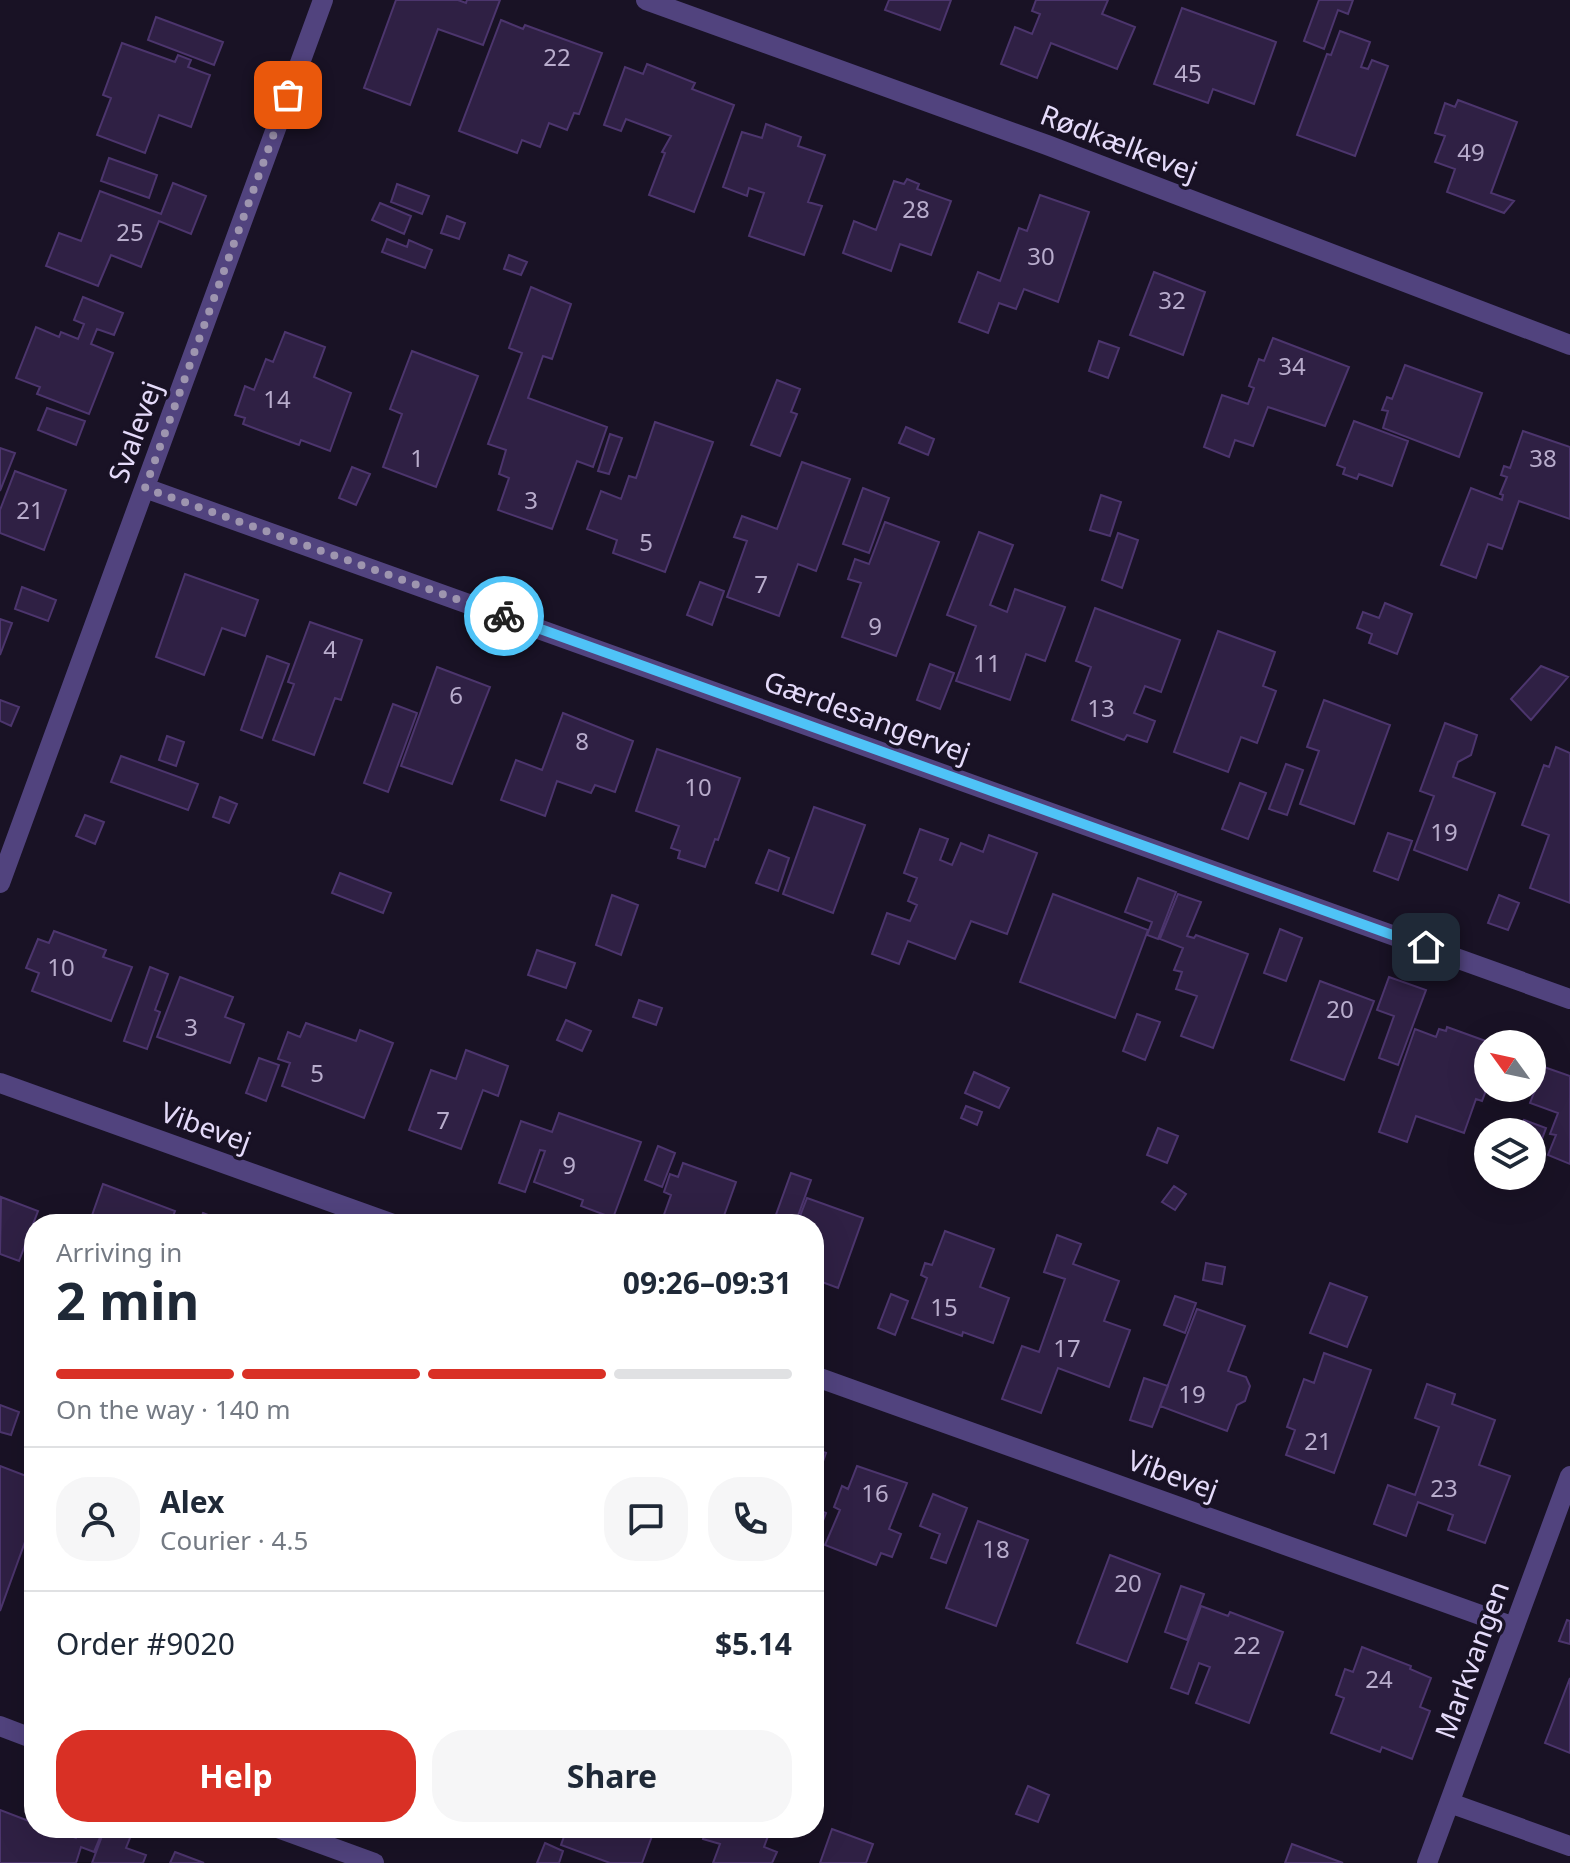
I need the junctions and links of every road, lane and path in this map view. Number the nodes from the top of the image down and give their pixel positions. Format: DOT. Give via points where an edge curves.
graph roads {
  1 [pos="323,0"];
  2 [pos="646,0"];
  3 [pos="1570,345"];
  4 [pos="145,488"];
  5 [pos="0,883"];
  6 [pos="1570,999"];
  7 [pos="0,1083"];
  8 [pos="365,1214"];
  9 [pos="824,1380"];
  10 [pos="1570,1476"];
  11 [pos="1514,1627"];
  12 [pos="0,1726"];
  13 [pos="24,1735"];
  14 [pos="1450,1803"];
  15 [pos="305,1838"];
  16 [pos="1570,1846"];
  17 [pos="374,1863"];
  18 [pos="1427,1863"];
  1 -- 4 [label="street, Svalevej"];
  2 -- 3 [label="street, Rødkælkevej" via="1047,145"];
  4 -- 5 [label="street, Svalevej"];
  4 -- 6 [label="street, Gærdesangervej"];
  7 -- 8 [label="street, Vibevej"];
  9 -- 11 [label="street, Vibevej"];
  10 -- 11 [label="street, Markvangen"];
  11 -- 14 [label="street, Markvangen"];
  12 -- 13 [label="street"];
  14 -- 16 [label="street"];
  14 -- 18 [label="street, Markvangen"];
  15 -- 17 [label="street"];
}
